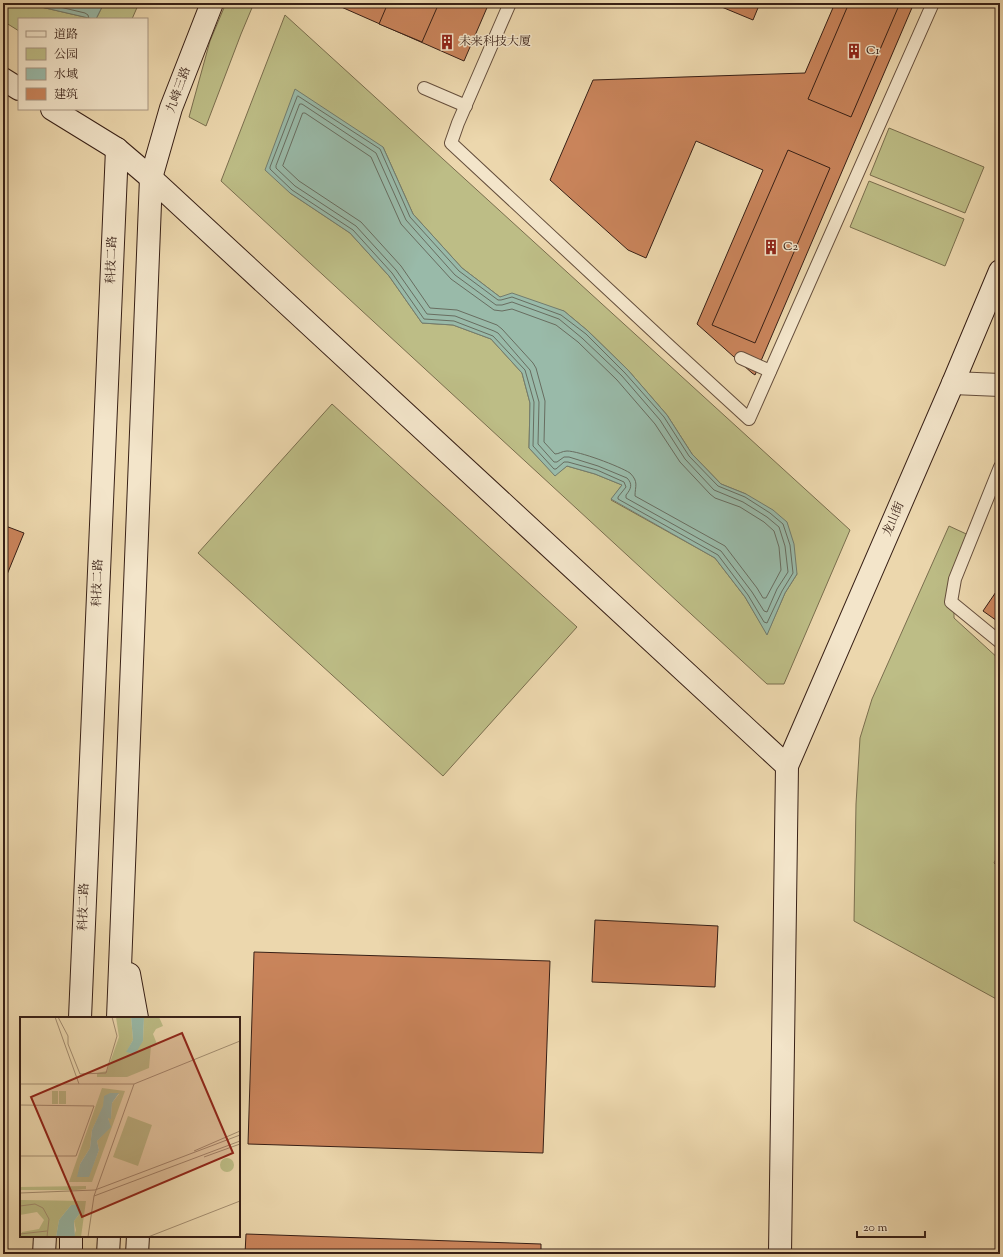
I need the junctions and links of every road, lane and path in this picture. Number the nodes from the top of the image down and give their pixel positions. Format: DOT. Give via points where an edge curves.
graph roads {
  1 [pos="212,3"];
  2 [pos="510,3"];
  3 [pos="933,3"];
  4 [pos="3,79"];
  5 [pos="18,88"];
  6 [pos="424,88"];
  7 [pos="466,106"];
  8 [pos="54,110"];
  9 [pos="117,149"];
  10 [pos="151,178"];
  11 [pos="1000,271"];
  12 [pos="741,358"];
  13 [pos="770,371"];
  14 [pos="953,383"];
  15 [pos="1000,385"];
  16 [pos="1000,467"];
  17 [pos="1000,642"];
  18 [pos="787,766"];
  19 [pos="122,936"];
  20 [pos="83,937"];
  21 [pos="66,1017"];
  22 [pos="80,1017"];
  23 [pos="118,1017"];
  24 [pos="137,1017"];
  25 [pos="45,1237"];
  26 [pos="71,1237"];
  27 [pos="109,1237"];
  28 [pos="138,1237"];
  29 [pos="44,1254"];
  30 [pos="71,1254"];
  31 [pos="108,1254"];
  32 [pos="137,1254"];
  33 [pos="780,1254"];
  1 -- 10 [label="street, 九峰三路" via="171,108"];
  2 -- 7 [label="lane"];
  3 -- 13 [label="lane"];
  4 -- 5 [label="street"];
  6 -- 7 [label="lane"];
  7 -- 13 [label="lane" via="451,143 749,419"];
  8 -- 9 [label="street"];
  9 -- 10 [label="street"];
  9 -- 20 [label="street, 科技二路"];
  10 -- 18 [label="street"];
  10 -- 19 [label="street"];
  11 -- 14 [label="street, 龙山街"];
  12 -- 13 [label="lane"];
  14 -- 15 [label="street"];
  14 -- 18 [label="street, 龙山街"];
  16 -- 17 [label="lane" via="955,579 951,602"];
  18 -- 33 [label="street"];
  19 -- 23 [label="street"];
  19 -- 24 [label="street"];
  20 -- 21 [label="street"];
  20 -- 22 [label="street, 科技二路"];
  25 -- 29 [label="street"];
  26 -- 30 [label="street"];
  27 -- 31 [label="street"];
  28 -- 32 [label="street"];
}
